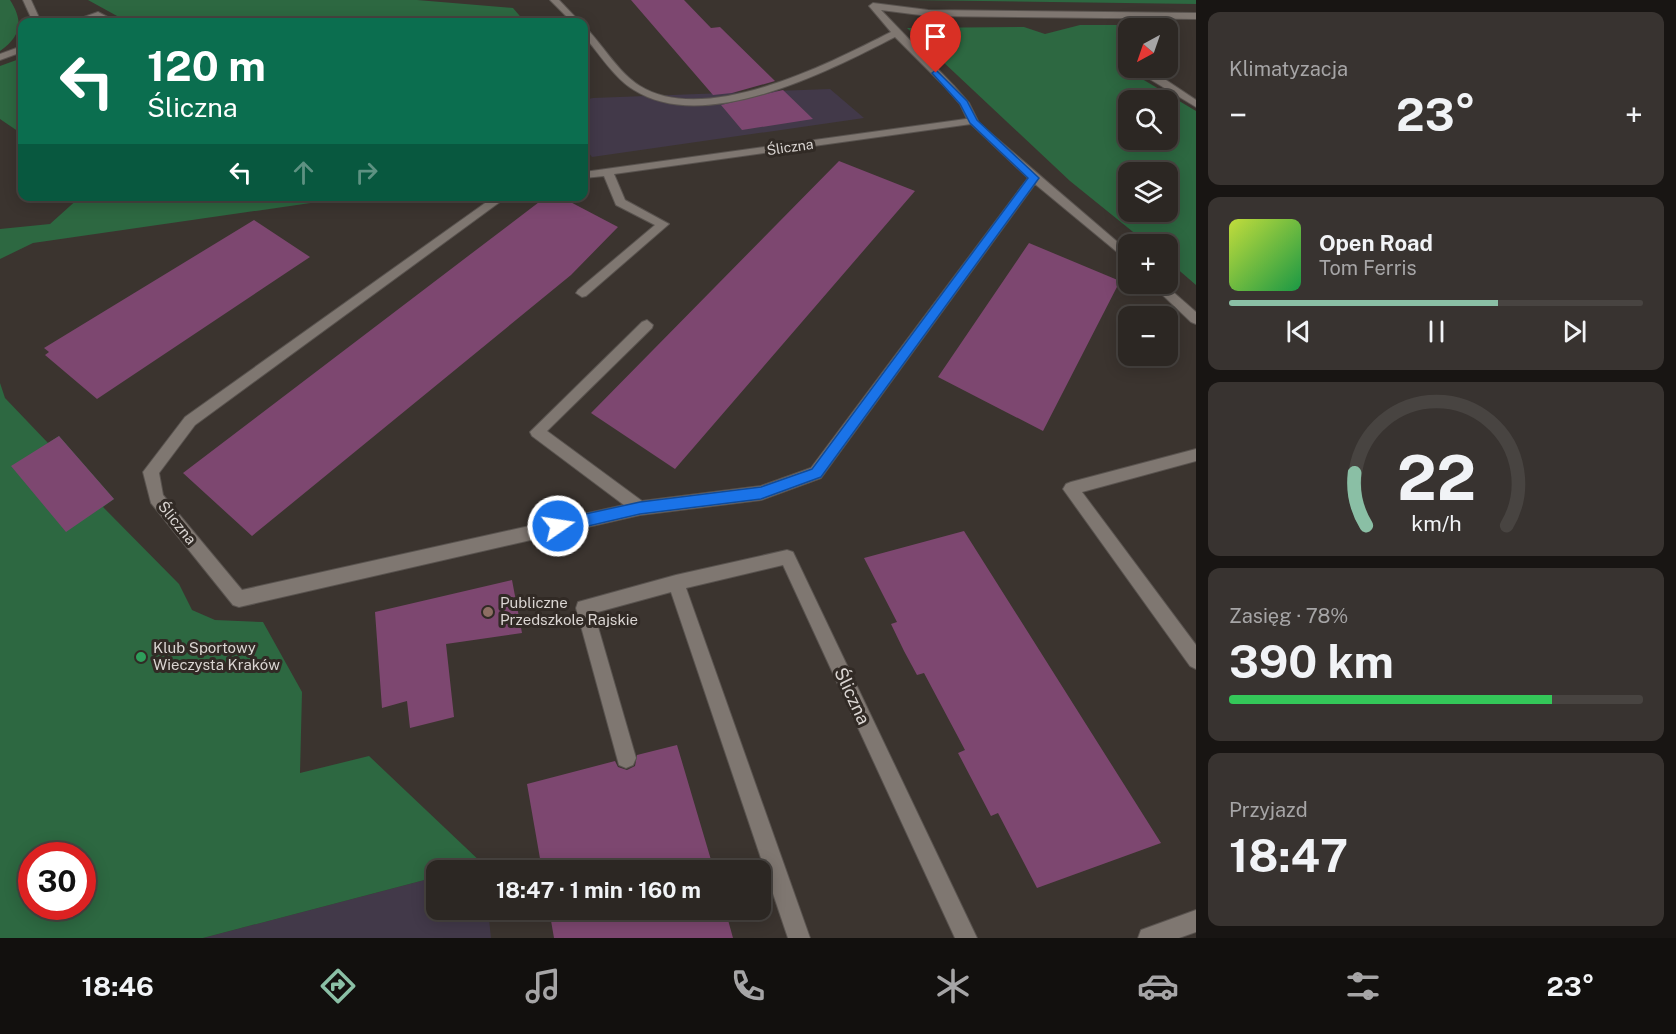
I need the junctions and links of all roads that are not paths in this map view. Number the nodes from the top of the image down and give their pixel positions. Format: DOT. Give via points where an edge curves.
graph roads {
  1 [pos="27,0"];
  2 [pos="554,0"];
  3 [pos="871,4"];
  4 [pos="1152,16"];
  5 [pos="1196,16"];
  6 [pos="35,18"];
  7 [pos="88,18"];
  8 [pos="104,18"];
  9 [pos="572,18"];
  10 [pos="896,33"];
  11 [pos="588,35"];
  12 [pos="18,50"];
  13 [pos="0,57"];
  14 [pos="1154,78"];
  15 [pos="1196,104"];
  16 [pos="973,121"];
  17 [pos="608,173"];
  18 [pos="588,175"];
  19 [pos="1034,178"];
  20 [pos="496,201"];
  21 [pos="1118,248"];
  22 [pos="582,293"];
  23 [pos="1168,294"];
  24 [pos="1196,319"];
  25 [pos="647,325"];
  26 [pos="1196,455"];
  27 [pos="640,508"];
  28 [pos="676,583"];
  29 [pos="1196,660"];
  30 [pos="626,758"];
  31 [pos="1196,921"];
  32 [pos="799,938"];
  33 [pos="966,938"];
  34 [pos="1149,938"];
  1 -- 6 [label="street"];
  2 -- 9 [label="street"];
  3 -- 4 [label="street" via="928,13"];
  3 -- 10 [label="street"];
  4 -- 5 [label="street"];
  7 -- 8 [label="street"];
  10 -- 11 [label="street" via="793,80 713,102 656,97 636,87"];
  10 -- 16 [label="street" via="951,88"];
  12 -- 13 [label="street"];
  14 -- 15 [label="street"];
  16 -- 17 [label="street, Śliczna"];
  16 -- 19 [label="street"];
  17 -- 18 [label="street, Śliczna"];
  17 -- 22 [label="street" via="620,202 663,224"];
  19 -- 21 [label="street"];
  19 -- 27 [label="street, Śliczna" via="816,473 761,493"];
  20 -- 27 [label="street, Śliczna" via="190,421 151,472 156,498 239,599"];
  23 -- 24 [label="street"];
  25 -- 27 [label="street" via="537,432"];
  26 -- 29 [label="street" via="1071,489"];
  28 -- 30 [label="street, Śliczna" via="584,608"];
  28 -- 32 [label="street"];
  28 -- 33 [label="street, Śliczna" via="787,557"];
  31 -- 34 [label="street"];
}
